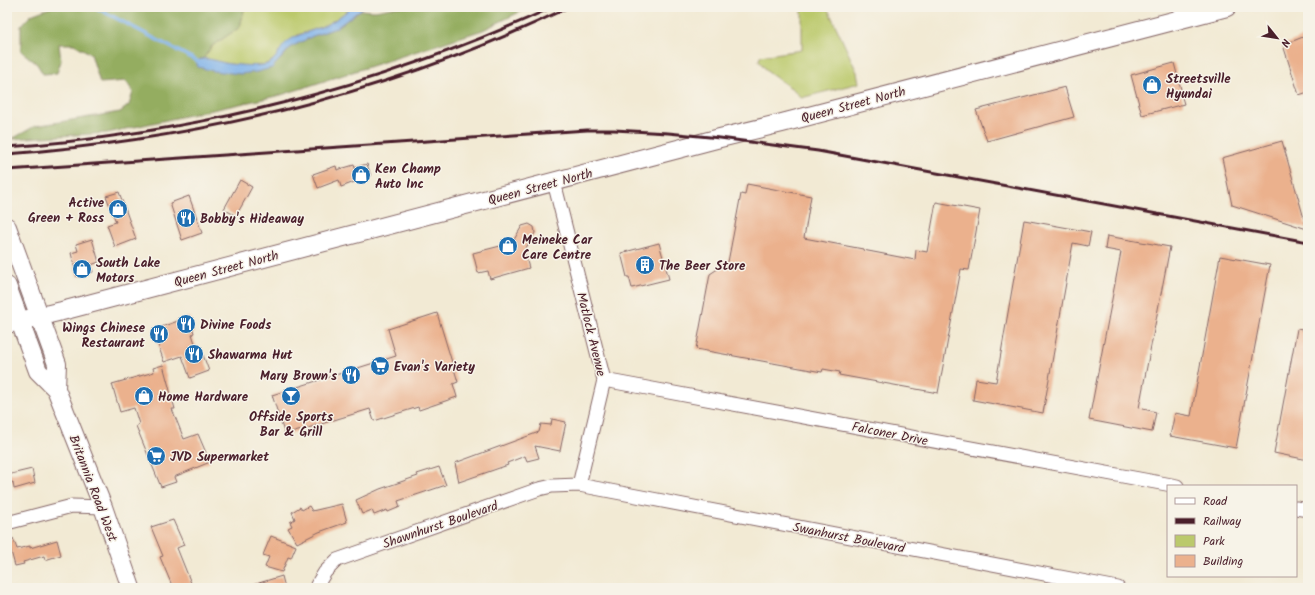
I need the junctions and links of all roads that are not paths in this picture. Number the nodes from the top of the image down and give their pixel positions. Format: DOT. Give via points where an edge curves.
graph roads {
  1 [pos="1227,7"];
  2 [pos="554,182"];
  3 [pos="7,227"];
  4 [pos="7,286"];
  5 [pos="39,316"];
  6 [pos="13,322"];
  7 [pos="604,380"];
  8 [pos="56,389"];
  9 [pos="579,485"];
  10 [pos="1172,485"];
  11 [pos="103,507"];
  12 [pos="1297,508"];
  13 [pos="1308,510"];
  14 [pos="7,523"];
  15 [pos="131,588"];
  16 [pos="318,588"];
  17 [pos="1118,588"];
  1 -- 2 [label="main road, Queen Street North"];
  2 -- 5 [label="main road, Queen Street North"];
  2 -- 7 [label="street, Matlock Avenue"];
  3 -- 5 [label="main road, Britannia Road West"];
  4 -- 6 [label="main road, Britannia Road West"];
  5 -- 6 [label="main road, Queen Street North"];
  5 -- 8 [label="main road, Britannia Road West" via="57,364"];
  6 -- 8 [label="main road, Britannia Road West" via="38,371"];
  7 -- 9 [label="street, Matlock Avenue"];
  7 -- 10 [label="street, Falconer Drive"];
  8 -- 11 [label="main road, Britannia Road West"];
  9 -- 16 [label="street, Shawnhurst Boulevard" via="540,489 337,560 325,572 317,585"];
  9 -- 17 [label="street, Swanhurst Boulevard"];
  11 -- 14 [label="street" via="72,506"];
  11 -- 15 [label="main road, Britannia Road West"];
  12 -- 13 [label="street"];
}
